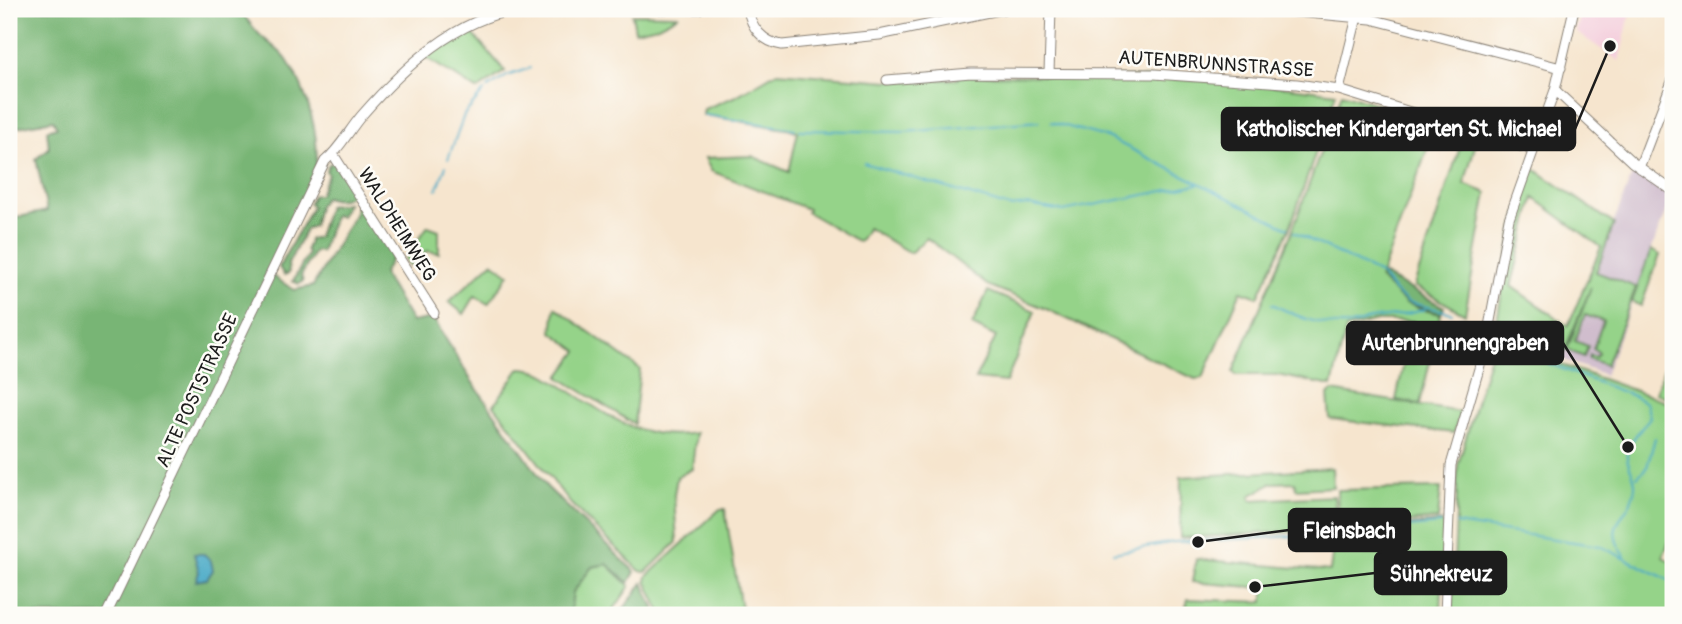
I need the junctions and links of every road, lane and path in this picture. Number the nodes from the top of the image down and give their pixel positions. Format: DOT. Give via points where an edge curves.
graph roads {
  1 [pos="513,9"];
  2 [pos="521,9"];
  3 [pos="605,9"];
  4 [pos="699,9"];
  5 [pos="748,9"];
  6 [pos="1004,9"];
  7 [pos="1051,9"];
  8 [pos="1265,9"];
  9 [pos="1574,9"];
  10 [pos="1666,9"];
  11 [pos="1673,10"];
  12 [pos="1358,13"];
  13 [pos="1561,68"];
  14 [pos="1049,73"];
  15 [pos="1673,79"];
  16 [pos="887,80"];
  17 [pos="1339,90"];
  18 [pos="1555,90"];
  19 [pos="1533,150"];
  20 [pos="333,154"];
  21 [pos="1639,168"];
  22 [pos="1673,191"];
  23 [pos="434,313"];
  24 [pos="106,615"];
  25 [pos="1444,615"];
  1 -- 2 [label="street, ALTE POSTSTRASSE"];
  1 -- 20 [label="street, ALTE POSTSTRASSE" via="468,26 425,55 368,109"];
  3 -- 4 [label="street"];
  5 -- 6 [label="street" via="759,34 782,45 879,35"];
  7 -- 14 [label="street"];
  8 -- 12 [label="street"];
  9 -- 13 [label="street"];
  10 -- 11 [label="street"];
  12 -- 13 [label="street"];
  12 -- 17 [label="street"];
  13 -- 18 [label="street"];
  14 -- 16 [label="street, AUTENBRUNNSTRASSE"];
  14 -- 17 [label="street, AUTENBRUNNSTRASSE" via="1188,75"];
  15 -- 21 [label="street"];
  17 -- 19 [label="street, AUTENBRUNNSTRASSE"];
  18 -- 19 [label="street"];
  18 -- 21 [label="street"];
  19 -- 25 [label="street" via="1507,227 1478,377 1451,465"];
  20 -- 23 [label="street, WALDHEIMWEG"];
  20 -- 24 [label="street, ALTE POSTSTRASSE" via="325,161"];
  21 -- 22 [label="street"];
}
